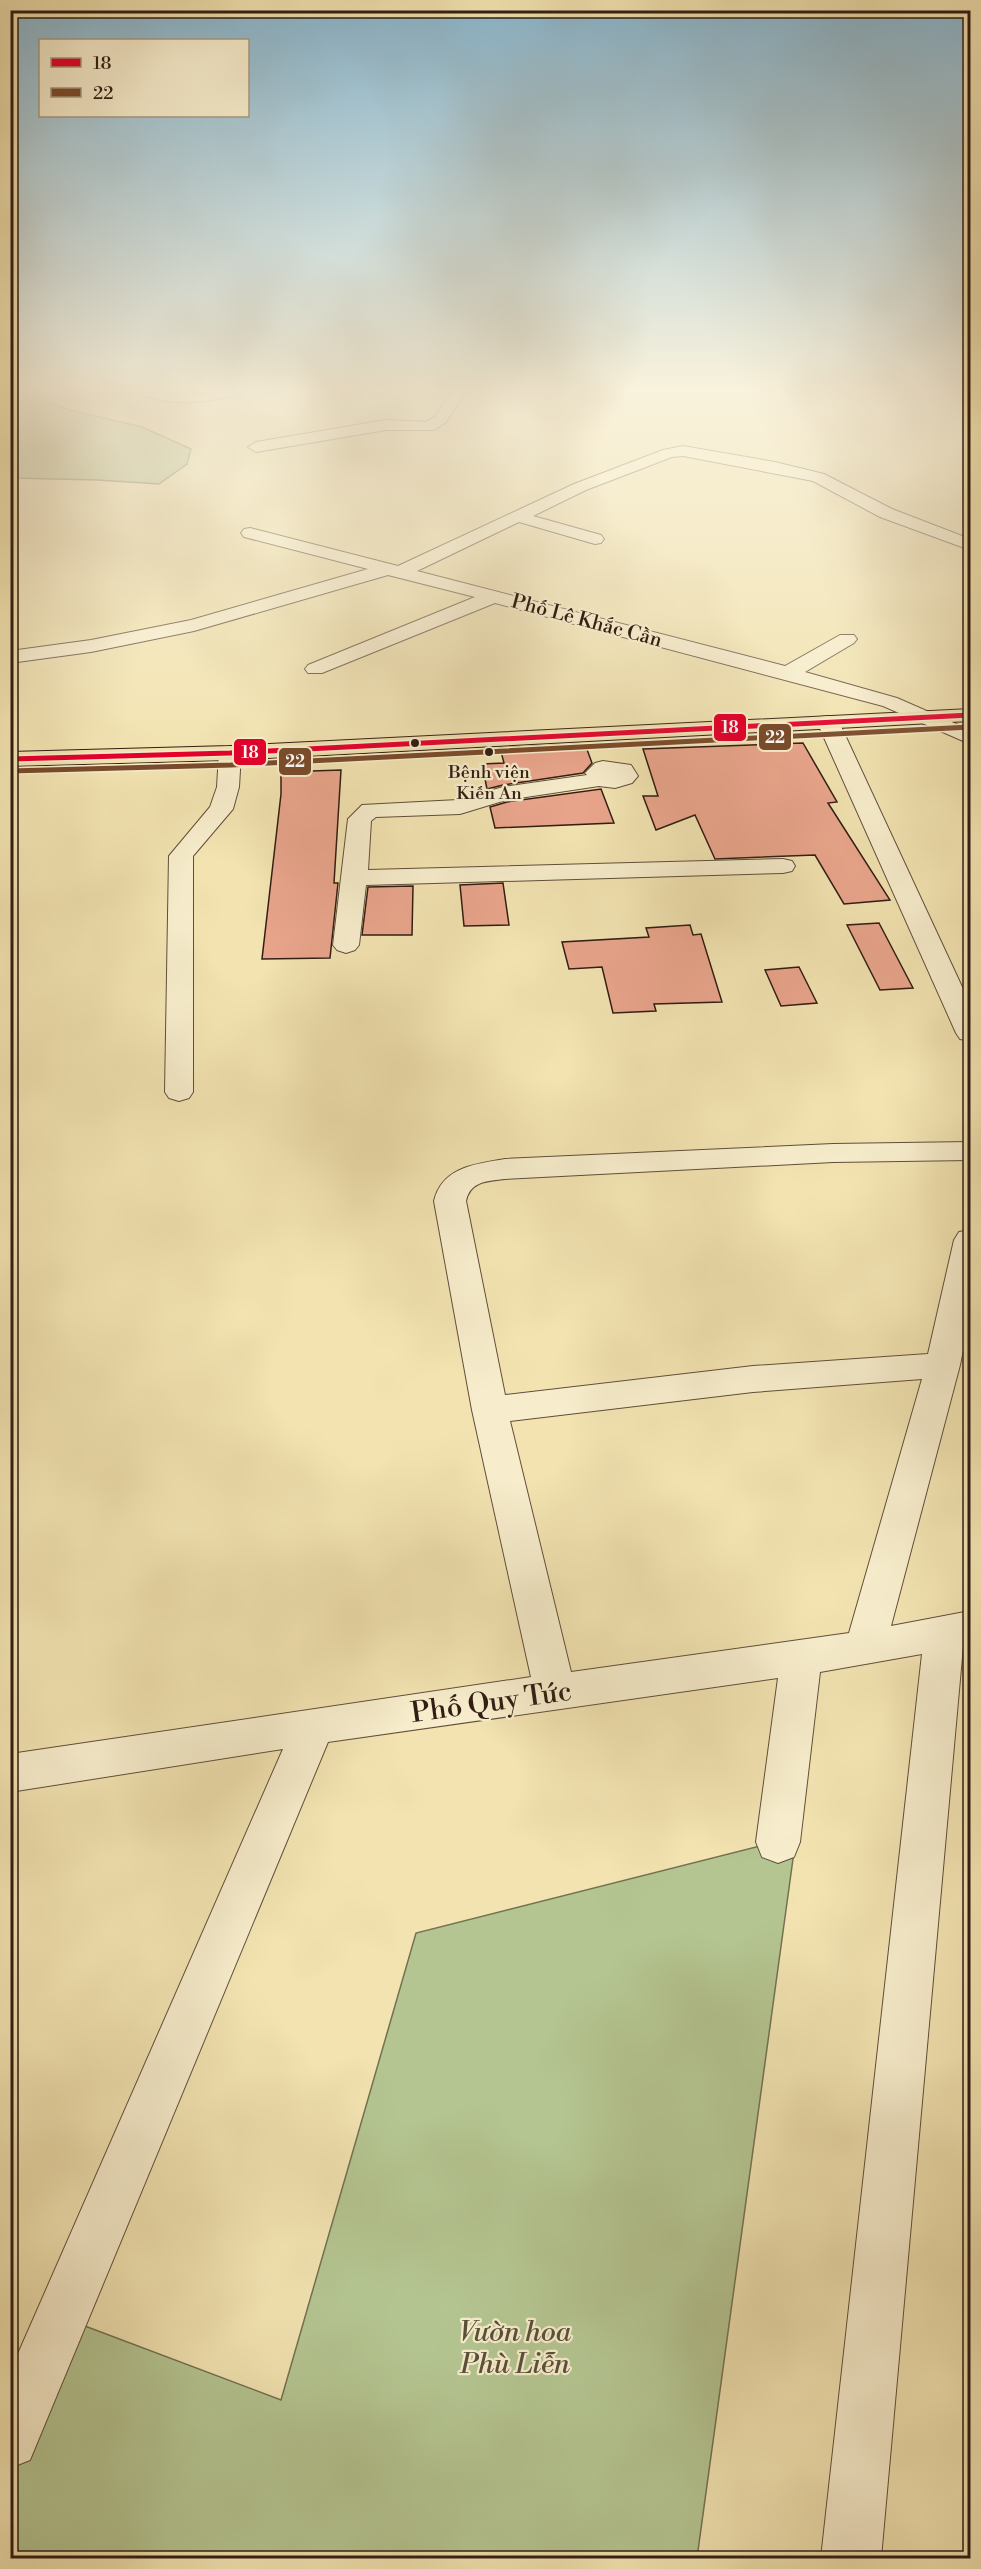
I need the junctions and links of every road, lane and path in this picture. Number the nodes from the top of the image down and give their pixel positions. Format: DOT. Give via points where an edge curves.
graph roads {
  1 [pos="533,508"];
  2 [pos="876,508"];
  3 [pos="515,516"];
  4 [pos="250,533"];
  5 [pos="595,539"];
  6 [pos="970,545"];
  7 [pos="395,570"];
  8 [pos="495,596"];
  9 [pos="847,639"];
  10 [pos="10,657"];
  11 [pos="315,669"];
  12 [pos="788,673"];
  13 [pos="970,715"];
  14 [pos="920,718"];
  15 [pos="828,722"];
  16 [pos="604,735"];
  17 [pos="970,738"];
  18 [pos="230,753"];
  19 [pos="10,759"];
  20 [pos="783,866"];
  21 [pos="355,878"];
  22 [pos="346,945"];
  23 [pos="970,1033"];
  24 [pos="179,1092"];
  25 [pos="970,1151"];
  26 [pos="970,1240"];
  27 [pos="943,1365"];
  28 [pos="490,1410"];
  29 [pos="957,1631"];
  30 [pos="865,1648"];
  31 [pos="801,1657"];
  32 [pos="555,1692"];
  33 [pos="314,1726"];
  34 [pos="10,1773"];
  35 [pos="778,1842"];
  36 [pos="10,2440"];
  37 [pos="851,2559"];
  1 -- 3 [label="street"];
  2 -- 6 [label="street"];
  3 -- 5 [label="street"];
  3 -- 7 [label="street"];
  4 -- 7 [label="street, Phố Lê Khắc Cần"];
  7 -- 8 [label="street, Phố Lê Khắc Cần"];
  7 -- 10 [label="street" via="194,626"];
  8 -- 11 [label="street"];
  8 -- 12 [label="street, Phố Lê Khắc Cần"];
  9 -- 12 [label="street"];
  12 -- 14 [label="street, Phố Lê Khắc Cần" via="890,702"];
  13 -- 14 [label="main road"];
  14 -- 15 [label="main road"];
  14 -- 17 [label="street, Phố Lê Khắc Cần"];
  15 -- 16 [label="main road"];
  15 -- 23 [label="street"];
  16 -- 18 [label="main road"];
  16 -- 21 [label="street" via="605,773 579,784 503,794 460,807 370,810 360,819"];
  18 -- 19 [label="main road"];
  18 -- 24 [label="street" via="228,788 221,809 182,856"];
  20 -- 21 [label="street"];
  21 -- 22 [label="street"];
  25 -- 28 [label="street" via="833,1153 529,1168 459,1180 451,1191 450,1201"];
  26 -- 27 [label="street"];
  27 -- 28 [label="street" via="753,1379"];
  27 -- 30 [label="street"];
  28 -- 32 [label="street"];
  29 -- 30 [label="street, Phố Quy Tức"];
  29 -- 37 [label="street"];
  30 -- 31 [label="street, Phố Quy Tức"];
  31 -- 32 [label="street, Phố Quy Tức"];
  31 -- 35 [label="street"];
  32 -- 33 [label="street, Phố Quy Tức"];
  33 -- 34 [label="street, Phố Quy Tức"];
  33 -- 36 [label="street"];
}
